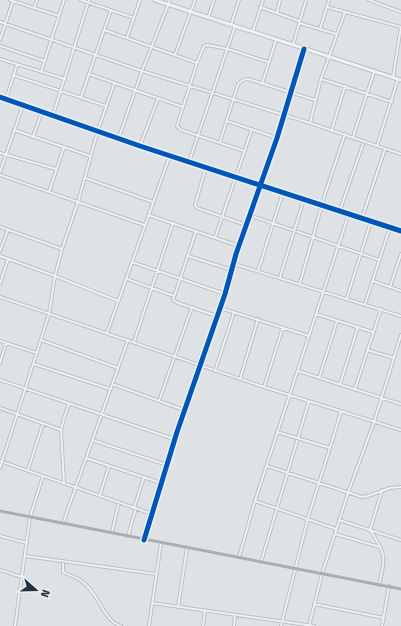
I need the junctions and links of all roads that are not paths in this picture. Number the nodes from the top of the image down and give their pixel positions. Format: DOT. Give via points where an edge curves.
graph roads {
  1 [pos="12,0"];
  2 [pos="37,0"];
  3 [pos="64,0"];
  4 [pos="81,0"];
  5 [pos="140,0"];
  6 [pos="155,0"];
  7 [pos="170,0"];
  8 [pos="195,0"];
  9 [pos="214,0"];
  10 [pos="236,0"];
  11 [pos="263,0"];
  12 [pos="280,0"];
  13 [pos="306,0"];
  14 [pos="329,0"];
  15 [pos="369,0"];
  16 [pos="89,1"];
  17 [pos="239,1"];
  18 [pos="168,4"];
  19 [pos="327,7"];
  20 [pos="34,8"];
  21 [pos="260,8"];
  22 [pos="111,10"];
  23 [pos="191,12"];
  24 [pos="344,12"];
  25 [pos="401,12"];
  26 [pos="277,13"];
  27 [pos="59,16"];
  28 [pos="134,18"];
  29 [pos="208,18"];
  30 [pos="0,22"];
  31 [pos="299,22"];
  32 [pos="5,24"];
  33 [pos="231,25"];
  34 [pos="235,26"];
  35 [pos="401,27"];
  36 [pos="320,29"];
  37 [pos="104,30"];
  38 [pos="252,32"];
  39 [pos="336,34"];
  40 [pos="127,38"];
  41 [pos="51,39"];
  42 [pos="0,40"];
  43 [pos="276,40"];
  44 [pos="400,40"];
  45 [pos="293,45"];
  46 [pos="0,46"];
  47 [pos="75,47"];
  48 [pos="151,48"];
  49 [pos="228,49"];
  50 [pos="304,49"];
  51 [pos="96,55"];
  52 [pos="175,56"];
  53 [pos="329,57"];
  54 [pos="0,59"];
  55 [pos="44,61"];
  56 [pos="268,62"];
  57 [pos="197,63"];
  58 [pos="17,64"];
  59 [pos="142,71"];
  60 [pos="374,71"];
  61 [pos="41,72"];
  62 [pos="89,74"];
  63 [pos="13,76"];
  64 [pos="393,77"];
  65 [pos="65,79"];
  66 [pos="321,79"];
  67 [pos="400,79"];
  68 [pos="114,84"];
  69 [pos="262,84"];
  70 [pos="190,86"];
  71 [pos="345,86"];
  72 [pos="61,90"];
  73 [pos="135,91"];
  74 [pos="212,93"];
  75 [pos="291,93"];
  76 [pos="367,94"];
  77 [pos="0,97"];
  78 [pos="81,97"];
  79 [pos="6,99"];
  80 [pos="158,99"];
  81 [pos="234,99"];
  82 [pos="315,100"];
  83 [pos="392,102"];
  84 [pos="23,105"];
  85 [pos="106,106"];
  86 [pos="184,107"];
  87 [pos="42,111"];
  88 [pos="53,115"];
  89 [pos="285,115"];
  90 [pos="227,121"];
  91 [pos="310,123"];
  92 [pos="252,129"];
  93 [pos="14,130"];
  94 [pos="98,130"];
  95 [pos="331,130"];
  96 [pos="345,134"];
  97 [pos="199,135"];
  98 [pos="33,137"];
  99 [pos="119,137"];
  100 [pos="353,137"];
  101 [pos="277,138"];
  102 [pos="364,141"];
  103 [pos="220,142"];
  104 [pos="140,146"];
  105 [pos="377,146"];
  106 [pos="64,147"];
  107 [pos="386,149"];
  108 [pos="244,151"];
  109 [pos="0,153"];
  110 [pos="6,154"];
  111 [pos="401,154"];
  112 [pos="170,155"];
  113 [pos="90,156"];
  114 [pos="189,162"];
  115 [pos="206,167"];
  116 [pos="56,169"];
  117 [pos="0,172"];
  118 [pos="0,175"];
  119 [pos="235,177"];
  120 [pos="85,178"];
  121 [pos="260,185"];
  122 [pos="49,192"];
  123 [pos="283,192"];
  124 [pos="304,199"];
  125 [pos="78,202"];
  126 [pos="153,202"];
  127 [pos="323,205"];
  128 [pos="340,210"];
  129 [pos="349,213"];
  130 [pos="148,215"];
  131 [pos="249,215"];
  132 [pos="222,216"];
  133 [pos="362,218"];
  134 [pos="371,221"];
  135 [pos="273,223"];
  136 [pos="173,224"];
  137 [pos="144,225"];
  138 [pos="246,225"];
  139 [pos="390,227"];
  140 [pos="0,228"];
  141 [pos="8,230"];
  142 [pos="196,231"];
  143 [pos="294,231"];
  144 [pos="401,231"];
  145 [pos="314,237"];
  146 [pos="215,238"];
  147 [pos="338,245"];
  148 [pos="239,246"];
  149 [pos="62,249"];
  150 [pos="0,251"];
  151 [pos="361,253"];
  152 [pos="401,254"];
  153 [pos="0,256"];
  154 [pos="188,256"];
  155 [pos="8,259"];
  156 [pos="379,260"];
  157 [pos="132,262"];
  158 [pos="234,263"];
  159 [pos="157,270"];
  160 [pos="232,270"];
  161 [pos="258,271"];
  162 [pos="55,276"];
  163 [pos="280,277"];
  164 [pos="180,278"];
  165 [pos="126,279"];
  166 [pos="372,281"];
  167 [pos="300,283"];
  168 [pos="0,284"];
  169 [pos="390,287"];
  170 [pos="152,288"];
  171 [pos="324,291"];
  172 [pos="401,291"];
  173 [pos="226,294"];
  174 [pos="174,296"];
  175 [pos="0,297"];
  176 [pos="346,298"];
  177 [pos="118,301"];
  178 [pos="365,304"];
  179 [pos="192,307"];
  180 [pos="220,308"];
  181 [pos="381,309"];
  182 [pos="234,312"];
  183 [pos="49,314"];
  184 [pos="316,314"];
  185 [pos="217,316"];
  186 [pos="401,316"];
  187 [pos="258,319"];
  188 [pos="337,321"];
  189 [pos="283,327"];
  190 [pos="358,327"];
  191 [pos="373,332"];
  192 [pos="107,333"];
  193 [pos="401,335"];
  194 [pos="309,336"];
  195 [pos="41,340"];
  196 [pos="128,340"];
  197 [pos="0,341"];
  198 [pos="134,342"];
  199 [pos="400,342"];
  200 [pos="6,343"];
  201 [pos="367,350"];
  202 [pos="37,353"];
  203 [pos="174,356"];
  204 [pos="394,358"];
  205 [pos="0,363"];
  206 [pos="34,364"];
  207 [pos="199,366"];
  208 [pos="118,368"];
  209 [pos="215,371"];
  210 [pos="298,371"];
  211 [pos="319,378"];
  212 [pos="240,379"];
  213 [pos="0,380"];
  214 [pos="112,384"];
  215 [pos="340,384"];
  216 [pos="264,387"];
  217 [pos="26,388"];
  218 [pos="110,389"];
  219 [pos="355,389"];
  220 [pos="290,395"];
  221 [pos="382,397"];
  222 [pos="159,401"];
  223 [pos="309,401"];
  224 [pos="69,404"];
  225 [pos="401,404"];
  226 [pos="0,408"];
  227 [pos="184,410"];
  228 [pos="342,411"];
  229 [pos="18,414"];
  230 [pos="101,414"];
  231 [pos="374,422"];
  232 [pos="43,424"];
  233 [pos="61,430"];
  234 [pos="401,430"];
  235 [pos="277,432"];
  236 [pos="174,439"];
  237 [pos="297,439"];
  238 [pos="92,440"];
  239 [pos="330,448"];
  240 [pos="86,458"];
  241 [pos="1,462"];
  242 [pos="167,465"];
  243 [pos="109,466"];
  244 [pos="267,466"];
  245 [pos="0,468"];
  246 [pos="28,471"];
  247 [pos="286,472"];
  248 [pos="43,476"];
  249 [pos="144,477"];
  250 [pos="64,483"];
  251 [pos="161,483"];
  252 [pos="319,483"];
  253 [pos="401,486"];
  254 [pos="75,487"];
  255 [pos="382,490"];
  256 [pos="348,493"];
  257 [pos="100,495"];
  258 [pos="255,500"];
  259 [pos="119,502"];
  260 [pos="135,508"];
  261 [pos="276,508"];
  262 [pos="0,511"];
  263 [pos="152,514"];
  264 [pos="30,517"];
  265 [pos="308,518"];
  266 [pos="339,520"];
  267 [pos="63,523"];
  268 [pos="336,529"];
  269 [pos="370,530"];
  270 [pos="112,533"];
  271 [pos="335,534"];
  272 [pos="0,536"];
  273 [pos="128,536"];
  274 [pos="144,540"];
  275 [pos="401,540"];
  276 [pos="161,543"];
  277 [pos="27,544"];
  278 [pos="381,547"];
  279 [pos="187,548"];
  280 [pos="25,556"];
  281 [pos="239,558"];
  282 [pos="63,561"];
  283 [pos="260,562"];
  284 [pos="294,568"];
  285 [pos="0,570"];
  286 [pos="156,574"];
  287 [pos="322,574"];
  288 [pos="22,577"];
  289 [pos="379,585"];
  290 [pos="389,586"];
  291 [pos="401,589"];
  292 [pos="152,603"];
  293 [pos="314,604"];
  294 [pos="178,607"];
  295 [pos="205,611"];
  296 [pos="235,615"];
  297 [pos="384,618"];
  298 [pos="282,621"];
  299 [pos="15,626"];
  300 [pos="121,626"];
  301 [pos="149,626"];
  302 [pos="203,626"];
  303 [pos="234,626"];
  304 [pos="281,626"];
  305 [pos="309,626"];
  306 [pos="314,626"];
  307 [pos="382,626"];
  1 -- 20 [label="street"];
  1 -- 32 [label="street"];
  2 -- 20 [label="street"];
  3 -- 27 [label="street"];
  4 -- 16 [label="street"];
  5 -- 28 [label="street"];
  6 -- 18 [label="street"];
  7 -- 18 [label="street"];
  8 -- 23 [label="street"];
  9 -- 29 [label="street"];
  10 -- 17 [label="street"];
  11 -- 21 [label="street"];
  12 -- 26 [label="street"];
  13 -- 31 [label="street"];
  14 -- 19 [label="street"];
  15 -- 25 [label="street"];
  16 -- 22 [label="street"];
  16 -- 47 [label="street"];
  17 -- 33 [label="street"];
  18 -- 23 [label="street"];
  18 -- 48 [label="street"];
  19 -- 24 [label="street"];
  19 -- 36 [label="street"];
  20 -- 27 [label="street"];
  21 -- 26 [label="street"];
  21 -- 38 [label="street"];
  22 -- 28 [label="street"];
  22 -- 37 [label="street"];
  23 -- 29 [label="street"];
  23 -- 52 [label="street"];
  24 -- 35 [label="street"];
  24 -- 39 [label="street"];
  26 -- 31 [label="street"];
  27 -- 41 [label="street"];
  28 -- 40 [label="street"];
  29 -- 33 [label="street"];
  30 -- 32 [label="street"];
  31 -- 36 [label="street"];
  31 -- 45 [label="street"];
  32 -- 41 [label="street"];
  32 -- 42 [label="street"];
  33 -- 34 [label="street"];
  34 -- 38 [label="street"];
  34 -- 49 [label="street"];
  35 -- 44 [label="street"];
  36 -- 39 [label="street"];
  37 -- 40 [label="street"];
  37 -- 51 [label="street"];
  38 -- 43 [label="street"];
  39 -- 53 [label="street"];
  40 -- 48 [label="street"];
  41 -- 47 [label="street"];
  41 -- 55 [label="street"];
  43 -- 45 [label="street"];
  43 -- 56 [label="street"];
  44 -- 64 [label="street"];
  45 -- 50 [label="street"];
  46 -- 55 [label="street"];
  47 -- 51 [label="street"];
  47 -- 65 [label="street"];
  48 -- 52 [label="street"];
  48 -- 59 [label="street"];
  49 -- 56 [label="street"];
  49 -- 57 [label="street" via="206,45"];
  49 -- 74 [label="street"];
  50 -- 53 [label="street"];
  50 -- 75 [label="street"];
  51 -- 59 [label="street"];
  51 -- 62 [label="street"];
  52 -- 57 [label="street"];
  53 -- 60 [label="street"];
  53 -- 66 [label="street"];
  54 -- 58 [label="street"];
  55 -- 61 [label="street"];
  56 -- 69 [label="street"];
  57 -- 70 [label="street"];
  58 -- 61 [label="street"];
  58 -- 63 [label="street"];
  59 -- 70 [label="street"];
  59 -- 73 [label="street"];
  60 -- 64 [label="street"];
  60 -- 76 [label="street"];
  61 -- 65 [label="street"];
  62 -- 68 [label="street"];
  62 -- 78 [label="street"];
  63 -- 72 [label="street"];
  63 -- 79 [label="street"];
  64 -- 67 [label="street"];
  65 -- 72 [label="street"];
  66 -- 71 [label="street"];
  66 -- 82 [label="street"];
  67 -- 83 [label="street"];
  68 -- 73 [label="street"];
  68 -- 85 [label="street"];
  69 -- 75 [label="street"];
  69 -- 81 [label="street" via="248,79 240,81"];
  70 -- 74 [label="street"];
  70 -- 86 [label="street"];
  71 -- 76 [label="street"];
  71 -- 95 [label="street"];
  72 -- 78 [label="street"];
  72 -- 88 [label="street"];
  73 -- 80 [label="street"];
  73 -- 99 [label="street"];
  74 -- 81 [label="street"];
  74 -- 97 [label="street"];
  75 -- 82 [label="street"];
  75 -- 89 [label="street"];
  76 -- 83 [label="street"];
  76 -- 100 [label="street"];
  77 -- 79 [label="street"];
  78 -- 85 [label="street"];
  79 -- 84 [label="street"];
  80 -- 86 [label="street"];
  80 -- 104 [label="street"];
  81 -- 89 [label="street"];
  81 -- 90 [label="street"];
  82 -- 91 [label="street"];
  83 -- 105 [label="street"];
  84 -- 87 [label="street"];
  84 -- 93 [label="street"];
  85 -- 94 [label="street"];
  86 -- 97 [label="street" via="178,129"];
  87 -- 88 [label="street"];
  87 -- 98 [label="street"];
  88 -- 94 [label="street"];
  89 -- 91 [label="street"];
  89 -- 101 [label="street"];
  90 -- 92 [label="street"];
  90 -- 103 [label="street"];
  91 -- 95 [label="street"];
  92 -- 101 [label="street"];
  92 -- 108 [label="street"];
  93 -- 98 [label="street"];
  93 -- 110 [label="street"];
  94 -- 99 [label="street"];
  94 -- 113 [label="street"];
  95 -- 96 [label="street"];
  96 -- 100 [label="street"];
  96 -- 127 [label="street"];
  97 -- 103 [label="street"];
  97 -- 114 [label="street"];
  98 -- 106 [label="street"];
  99 -- 104 [label="street"];
  100 -- 102 [label="street"];
  101 -- 121 [label="street"];
  102 -- 105 [label="street"];
  102 -- 128 [label="street"];
  103 -- 108 [label="street"];
  104 -- 112 [label="street"];
  105 -- 107 [label="street"];
  106 -- 113 [label="street"];
  106 -- 116 [label="street"];
  107 -- 111 [label="street"];
  107 -- 133 [label="street"];
  108 -- 119 [label="street"];
  109 -- 110 [label="street"];
  110 -- 116 [label="street"];
  110 -- 117 [label="street"];
  112 -- 114 [label="street"];
  112 -- 126 [label="street"];
  113 -- 120 [label="street"];
  114 -- 115 [label="street"];
  115 -- 119 [label="street"];
  115 -- 132 [label="street" via="195,205 197,208"];
  116 -- 122 [label="street"];
  118 -- 122 [label="street"];
  119 -- 121 [label="street"];
  119 -- 132 [label="street"];
  120 -- 125 [label="street"];
  120 -- 126 [label="street"];
  121 -- 123 [label="street"];
  121 -- 131 [label="street"];
  122 -- 125 [label="street"];
  123 -- 124 [label="street"];
  123 -- 135 [label="street"];
  124 -- 127 [label="street"];
  124 -- 143 [label="street"];
  125 -- 137 [label="street"];
  125 -- 149 [label="street"];
  126 -- 130 [label="street"];
  127 -- 128 [label="street"];
  127 -- 145 [label="street"];
  128 -- 129 [label="street"];
  129 -- 133 [label="street"];
  129 -- 147 [label="street"];
  130 -- 136 [label="street"];
  130 -- 137 [label="street"];
  131 -- 135 [label="street"];
  131 -- 138 [label="street"];
  132 -- 138 [label="street"];
  132 -- 146 [label="street"];
  133 -- 134 [label="street"];
  134 -- 139 [label="street"];
  134 -- 151 [label="street"];
  135 -- 143 [label="street"];
  135 -- 161 [label="street"];
  136 -- 142 [label="street"];
  136 -- 159 [label="street"];
  137 -- 157 [label="street"];
  138 -- 148 [label="street"];
  139 -- 144 [label="street"];
  139 -- 156 [label="street"];
  140 -- 141 [label="street"];
  141 -- 149 [label="street"];
  141 -- 150 [label="street"];
  142 -- 146 [label="street"];
  142 -- 154 [label="street"];
  143 -- 145 [label="street"];
  143 -- 163 [label="street"];
  145 -- 147 [label="street"];
  145 -- 167 [label="street"];
  146 -- 148 [label="street"];
  147 -- 151 [label="street"];
  147 -- 171 [label="street"];
  148 -- 158 [label="street"];
  149 -- 162 [label="street"];
  151 -- 156 [label="street"];
  151 -- 176 [label="street"];
  152 -- 169 [label="street"];
  153 -- 155 [label="street"];
  154 -- 160 [label="street"];
  154 -- 164 [label="street"];
  155 -- 162 [label="street"];
  155 -- 168 [label="street"];
  156 -- 166 [label="street"];
  157 -- 159 [label="street"];
  157 -- 165 [label="street"];
  158 -- 160 [label="street"];
  158 -- 161 [label="street"];
  159 -- 164 [label="street"];
  159 -- 170 [label="street"];
  160 -- 173 [label="street"];
  161 -- 163 [label="street"];
  162 -- 177 [label="street"];
  162 -- 183 [label="street"];
  163 -- 167 [label="street"];
  164 -- 173 [label="street"];
  164 -- 174 [label="street"];
  165 -- 170 [label="street"];
  165 -- 177 [label="street"];
  166 -- 169 [label="street"];
  166 -- 178 [label="street"];
  167 -- 171 [label="street"];
  169 -- 172 [label="street"];
  170 -- 174 [label="street"];
  170 -- 198 [label="street"];
  171 -- 176 [label="street"];
  171 -- 184 [label="street"];
  173 -- 180 [label="street"];
  174 -- 179 [label="street" via="175,302"];
  175 -- 183 [label="street"];
  176 -- 178 [label="street"];
  177 -- 192 [label="street"];
  178 -- 181 [label="street"];
  179 -- 185 [label="street"];
  179 -- 203 [label="street"];
  180 -- 182 [label="street"];
  180 -- 185 [label="street"];
  181 -- 186 [label="street"];
  181 -- 191 [label="street"];
  182 -- 187 [label="street"];
  182 -- 209 [label="street"];
  183 -- 192 [label="street"];
  183 -- 195 [label="street"];
  184 -- 188 [label="street"];
  184 -- 194 [label="street"];
  185 -- 207 [label="street"];
  187 -- 189 [label="street"];
  187 -- 212 [label="street"];
  188 -- 190 [label="street"];
  188 -- 211 [label="street"];
  189 -- 194 [label="street"];
  189 -- 216 [label="street"];
  190 -- 191 [label="street"];
  190 -- 215 [label="street"];
  191 -- 201 [label="street"];
  192 -- 196 [label="street"];
  193 -- 199 [label="street"];
  194 -- 210 [label="street"];
  195 -- 202 [label="street"];
  195 -- 208 [label="street"];
  196 -- 198 [label="street"];
  196 -- 208 [label="street"];
  197 -- 200 [label="street"];
  198 -- 203 [label="street"];
  199 -- 204 [label="street"];
  200 -- 202 [label="street"];
  200 -- 205 [label="street"];
  201 -- 204 [label="street"];
  201 -- 219 [label="street"];
  202 -- 206 [label="street"];
  203 -- 207 [label="street"];
  203 -- 222 [label="street"];
  204 -- 221 [label="street"];
  206 -- 217 [label="street"];
  206 -- 218 [label="street"];
  207 -- 209 [label="street"];
  207 -- 227 [label="street"];
  208 -- 214 [label="street"];
  209 -- 212 [label="street"];
  210 -- 211 [label="street"];
  210 -- 220 [label="street"];
  211 -- 215 [label="street"];
  212 -- 216 [label="street"];
  213 -- 217 [label="street"];
  214 -- 218 [label="street"];
  214 -- 222 [label="street"];
  215 -- 219 [label="street"];
  216 -- 220 [label="street"];
  217 -- 224 [label="street"];
  217 -- 229 [label="street"];
  218 -- 230 [label="street"];
  219 -- 221 [label="street"];
  220 -- 223 [label="street"];
  220 -- 235 [label="street"];
  221 -- 225 [label="street"];
  221 -- 231 [label="street"];
  222 -- 227 [label="street"];
  223 -- 228 [label="street"];
  223 -- 237 [label="street"];
  224 -- 230 [label="street"];
  224 -- 233 [label="street"];
  226 -- 229 [label="street"];
  227 -- 236 [label="street"];
  228 -- 231 [label="street"];
  228 -- 239 [label="street"];
  229 -- 232 [label="street"];
  229 -- 241 [label="street"];
  230 -- 236 [label="street"];
  230 -- 238 [label="street"];
  231 -- 234 [label="street"];
  231 -- 256 [label="street"];
  232 -- 233 [label="street"];
  232 -- 246 [label="street"];
  233 -- 250 [label="street"];
  235 -- 237 [label="street"];
  235 -- 244 [label="street"];
  236 -- 242 [label="street"];
  237 -- 239 [label="street"];
  237 -- 247 [label="street"];
  238 -- 240 [label="street"];
  238 -- 242 [label="street"];
  239 -- 252 [label="street"];
  240 -- 243 [label="street"];
  240 -- 254 [label="street"];
  241 -- 245 [label="street"];
  241 -- 246 [label="street"];
  242 -- 251 [label="street"];
  243 -- 249 [label="street"];
  243 -- 257 [label="street"];
  244 -- 247 [label="street"];
  244 -- 258 [label="street"];
  246 -- 248 [label="street"];
  247 -- 252 [label="street"];
  247 -- 261 [label="street"];
  248 -- 250 [label="street"];
  248 -- 264 [label="street"];
  249 -- 251 [label="street"];
  249 -- 260 [label="street"];
  250 -- 254 [label="street"];
  251 -- 263 [label="street"];
  252 -- 256 [label="street"];
  252 -- 265 [label="street"];
  253 -- 255 [label="street"];
  254 -- 257 [label="street"];
  254 -- 267 [label="street"];
  255 -- 256 [label="street" via="365,497"];
  255 -- 269 [label="street"];
  256 -- 266 [label="street"];
  257 -- 259 [label="street"];
  258 -- 261 [label="street"];
  258 -- 281 [label="street"];
  259 -- 260 [label="street"];
  259 -- 270 [label="street"];
  260 -- 263 [label="street"];
  260 -- 273 [label="street"];
  261 -- 265 [label="street"];
  261 -- 283 [label="street"];
  262 -- 264 [label="main road"];
  263 -- 274 [label="street"];
  264 -- 267 [label="main road"];
  264 -- 277 [label="street"];
  265 -- 268 [label="street"];
  265 -- 284 [label="street"];
  266 -- 268 [label="street"];
  266 -- 269 [label="street"];
  267 -- 270 [label="main road"];
  268 -- 271 [label="street"];
  269 -- 275 [label="street"];
  269 -- 278 [label="street"];
  270 -- 273 [label="main road"];
  271 -- 278 [label="street"];
  271 -- 287 [label="street"];
  272 -- 277 [label="street"];
  273 -- 274 [label="main road"];
  274 -- 276 [label="main road"];
  276 -- 279 [label="main road"];
  276 -- 286 [label="street"];
  277 -- 280 [label="street"];
  278 -- 289 [label="street" via="384,559"];
  279 -- 281 [label="main road"];
  279 -- 294 [label="street"];
  280 -- 282 [label="street"];
  280 -- 288 [label="street"];
  281 -- 283 [label="main road"];
  282 -- 286 [label="street"];
  282 -- 300 [label="street" via="63,572 85,584 109,617"];
  283 -- 284 [label="main road"];
  284 -- 287 [label="main road"];
  284 -- 298 [label="street"];
  285 -- 288 [label="street"];
  286 -- 292 [label="street"];
  287 -- 289 [label="main road"];
  287 -- 293 [label="street"];
  288 -- 299 [label="street"];
  289 -- 290 [label="main road"];
  290 -- 291 [label="main road"];
  290 -- 297 [label="street"];
  292 -- 294 [label="street"];
  292 -- 301 [label="street"];
  293 -- 297 [label="street"];
  293 -- 305 [label="street"];
  294 -- 295 [label="street"];
  295 -- 296 [label="street"];
  295 -- 302 [label="street"];
  296 -- 298 [label="street"];
  296 -- 303 [label="street"];
  297 -- 307 [label="street"];
  298 -- 304 [label="street"];
  298 -- 305 [label="street"];
  305 -- 306 [label="street"];
}
